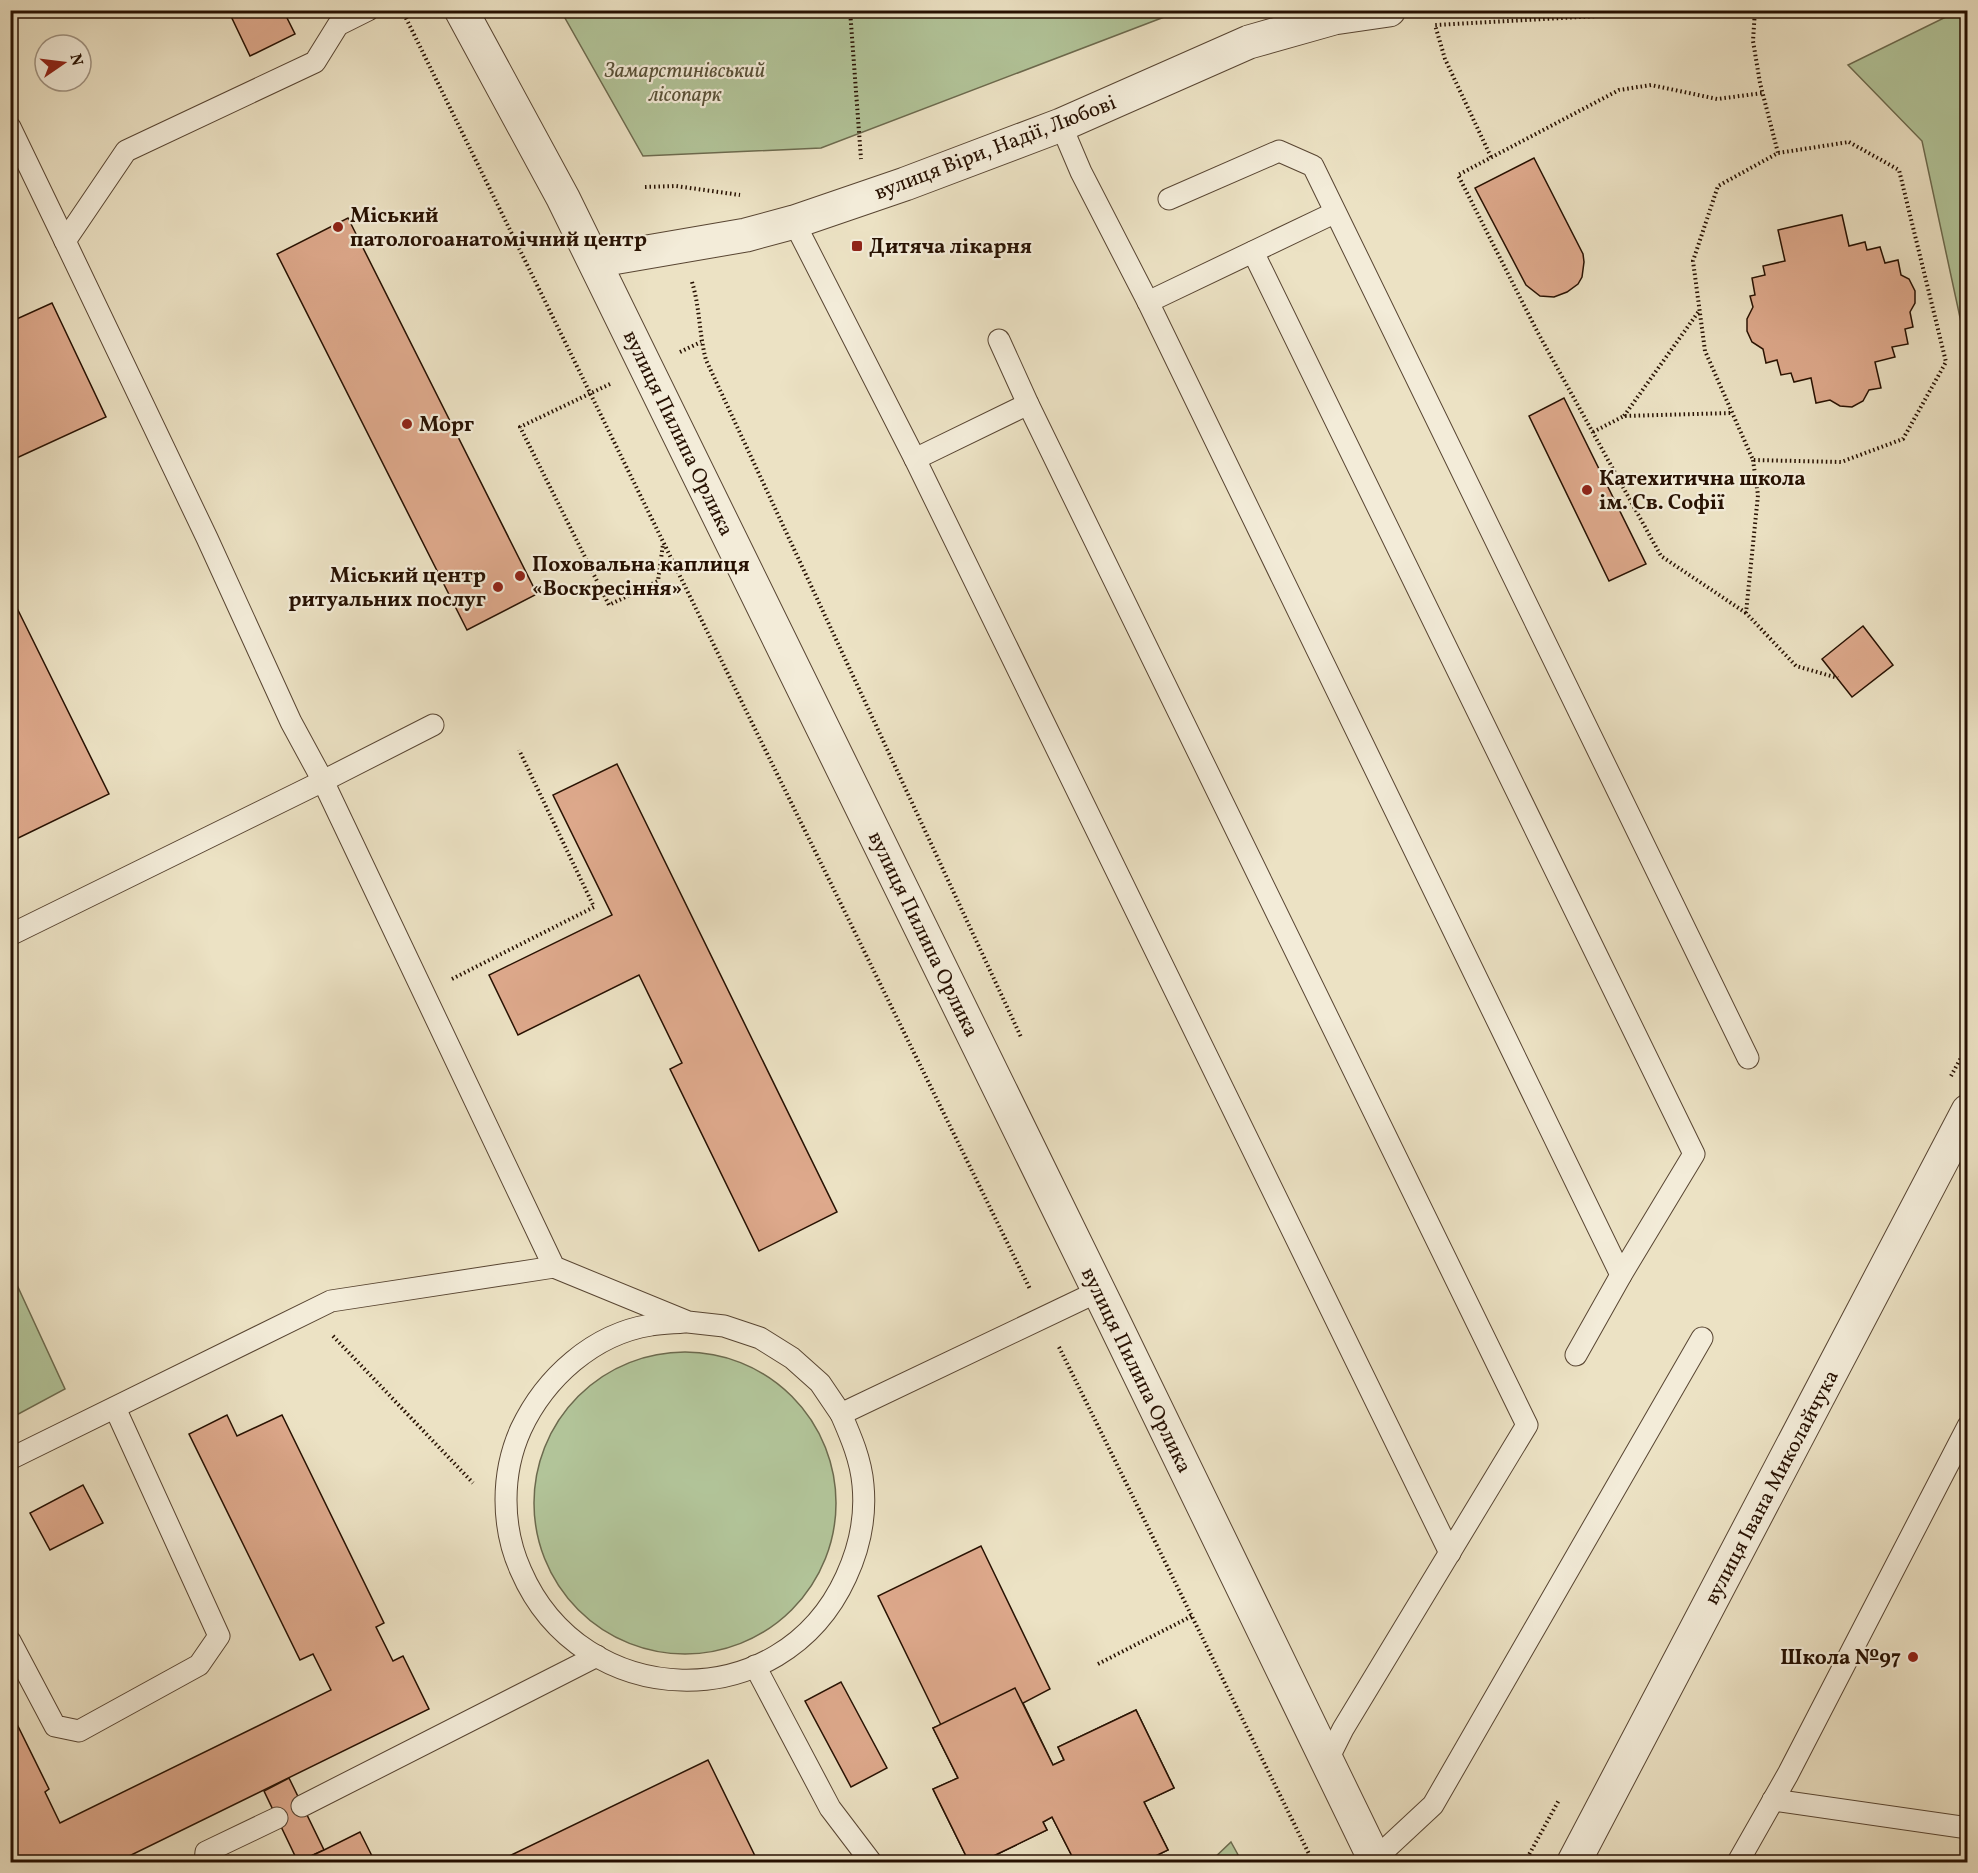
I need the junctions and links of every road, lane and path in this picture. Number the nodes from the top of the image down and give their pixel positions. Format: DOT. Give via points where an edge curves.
graph roads {
  1 [pos="368,10"];
  2 [pos="402,10"];
  3 [pos="461,10"];
  4 [pos="850,10"];
  5 [pos="1706,10"];
  6 [pos="1755,10"];
  7 [pos="1386,11"];
  8 [pos="1763,93"];
  9 [pos="1061,125"];
  10 [pos="10,127"];
  11 [pos="1778,153"];
  12 [pos="1491,157"];
  13 [pos="861,167"];
  14 [pos="1169,199"];
  15 [pos="1334,213"];
  16 [pos="794,222"];
  17 [pos="65,241"];
  18 [pos="677,248"];
  19 [pos="1253,252"];
  20 [pos="595,261"];
  21 [pos="1148,302"];
  22 [pos="1699,310"];
  23 [pos="999,340"];
  24 [pos="590,393"];
  25 [pos="1028,404"];
  26 [pos="1732,413"];
  27 [pos="1624,416"];
  28 [pos="1593,432"];
  29 [pos="915,459"];
  30 [pos="1753,460"];
  31 [pos="663,542"];
  32 [pos="1746,613"];
  33 [pos="1838,678"];
  34 [pos="433,725"];
  35 [pos="519,750"];
  36 [pos="323,781"];
  37 [pos="10,934"];
  38 [pos="424,993"];
  39 [pos="1024,1045"];
  40 [pos="1748,1058"];
  41 [pos="1968,1112"];
  42 [pos="554,1267"];
  43 [pos="1621,1275"];
  44 [pos="1099,1291"];
  45 [pos="310,1312"];
  46 [pos="1044,1317"];
  47 [pos="688,1322"];
  48 [pos="1701,1338"];
  49 [pos="1576,1355"];
  50 [pos="115,1408"];
  51 [pos="841,1414"];
  52 [pos="1968,1426"];
  53 [pos="10,1459"];
  54 [pos="506,1517"];
  55 [pos="1450,1553"];
  56 [pos="1192,1616"];
  57 [pos="10,1641"];
  58 [pos="597,1656"];
  59 [pos="1098,1664"];
  60 [pos="755,1666"];
  61 [pos="1327,1761"];
  62 [pos="1773,1800"];
  63 [pos="302,1806"];
  64 [pos="830,1808"];
  65 [pos="277,1818"];
  66 [pos="1968,1828"];
  67 [pos="1375,1861"];
  68 [pos="205,1863"];
  69 [pos="856,1863"];
  70 [pos="871,1863"];
  71 [pos="1313,1863"];
  72 [pos="1574,1863"];
  73 [pos="1738,1863"];
  1 -- 17 [label="lane" via="338,25 315,62 126,151"];
  2 -- 24 [label="path"];
  3 -- 20 [label="street, вулиця Пилипа Орлика"];
  4 -- 13 [label="path"];
  5 -- 12 [label="path" via="1436,25 1445,59"];
  6 -- 8 [label="path" via="1753,41"];
  7 -- 9 [label="street, вулиця Віри, Надії, Любові" via="1334,18 1249,42"];
  8 -- 11 [label="path"];
  8 -- 12 [label="path" via="1717,99 1651,85 1619,90"];
  9 -- 16 [label="street, вулиця Віри, Надії, Любові"];
  9 -- 21 [label="lane"];
  10 -- 17 [label="lane"];
  11 -- 22 [label="path" via="1718,186 1693,261"];
  11 -- 30 [label="path" via="1849,141 1899,170 1946,362 1903,439 1841,462"];
  12 -- 28 [label="path" via="1458,175"];
  14 -- 15 [label="lane" via="1279,151 1313,166"];
  15 -- 19 [label="lane"];
  15 -- 40 [label="lane"];
  16 -- 18 [label="street, вулиця Віри, Надії, Любові"];
  16 -- 29 [label="lane"];
  17 -- 36 [label="lane" via="291,722"];
  18 -- 20 [label="street, вулиця Віри, Надії, Любові"];
  18 -- 39 [label="path" via="697,299 706,360"];
  19 -- 21 [label="lane"];
  19 -- 43 [label="lane" via="1694,1154"];
  20 -- 44 [label="street, вулиця Пилипа Орлика"];
  21 -- 43 [label="lane"];
  22 -- 26 [label="path" via="1705,351"];
  22 -- 27 [label="path"];
  23 -- 25 [label="lane"];
  24 -- 31 [label="path"];
  24 -- 31 [label="path" via="520,427 609,605 657,581"];
  25 -- 29 [label="lane"];
  25 -- 55 [label="lane" via="1527,1425"];
  26 -- 27 [label="path"];
  26 -- 30 [label="path"];
  27 -- 28 [label="path"];
  28 -- 32 [label="path" via="1661,556"];
  29 -- 55 [label="lane"];
  30 -- 32 [label="path" via="1758,495"];
  31 -- 46 [label="path"];
  32 -- 33 [label="path" via="1796,666"];
  34 -- 36 [label="lane"];
  35 -- 38 [label="path" via="594,907"];
  36 -- 37 [label="lane"];
  36 -- 38 [label="lane"];
  38 -- 42 [label="lane"];
  41 -- 72 [label="street, вулиця Івана Миколайчука"];
  42 -- 45 [label="lane" via="331,1301"];
  42 -- 47 [label="lane"];
  43 -- 49 [label="lane"];
  44 -- 46 [label="lane"];
  44 -- 61 [label="street, вулиця Пилипа Орлика"];
  45 -- 50 [label="lane"];
  45 -- 54 [label="path"];
  46 -- 51 [label="lane"];
  46 -- 56 [label="path"];
  47 -- 51 [label="lane" via="724,1326 751,1335 792,1358 820,1383"];
  47 -- 54 [label="lane" via="650,1325 614,1336 581,1355 554,1379 531,1409 515,1443 507,1480"];
  48 -- 67 [label="lane" via="1433,1805"];
  50 -- 53 [label="lane"];
  50 -- 57 [label="lane" via="219,1636 199,1665 79,1731 55,1726"];
  51 -- 60 [label="lane" via="856,1448 863,1485 862,1523 854,1560 838,1594 816,1623 788,1648"];
  52 -- 62 [label="lane"];
  54 -- 58 [label="lane" via="513,1554 529,1589 550,1619 578,1645"];
  55 -- 61 [label="lane"];
  56 -- 59 [label="path"];
  56 -- 71 [label="path"];
  58 -- 60 [label="lane" via="645,1676 682,1681 719,1678"];
  58 -- 63 [label="lane"];
  60 -- 64 [label="lane"];
  61 -- 67 [label="street, вулиця Пилипа Орлика"];
  62 -- 66 [label="lane"];
  62 -- 73 [label="lane"];
  64 -- 69 [label="lane"];
  64 -- 70 [label="lane"];
  65 -- 68 [label="lane" via="206,1852"];
}
